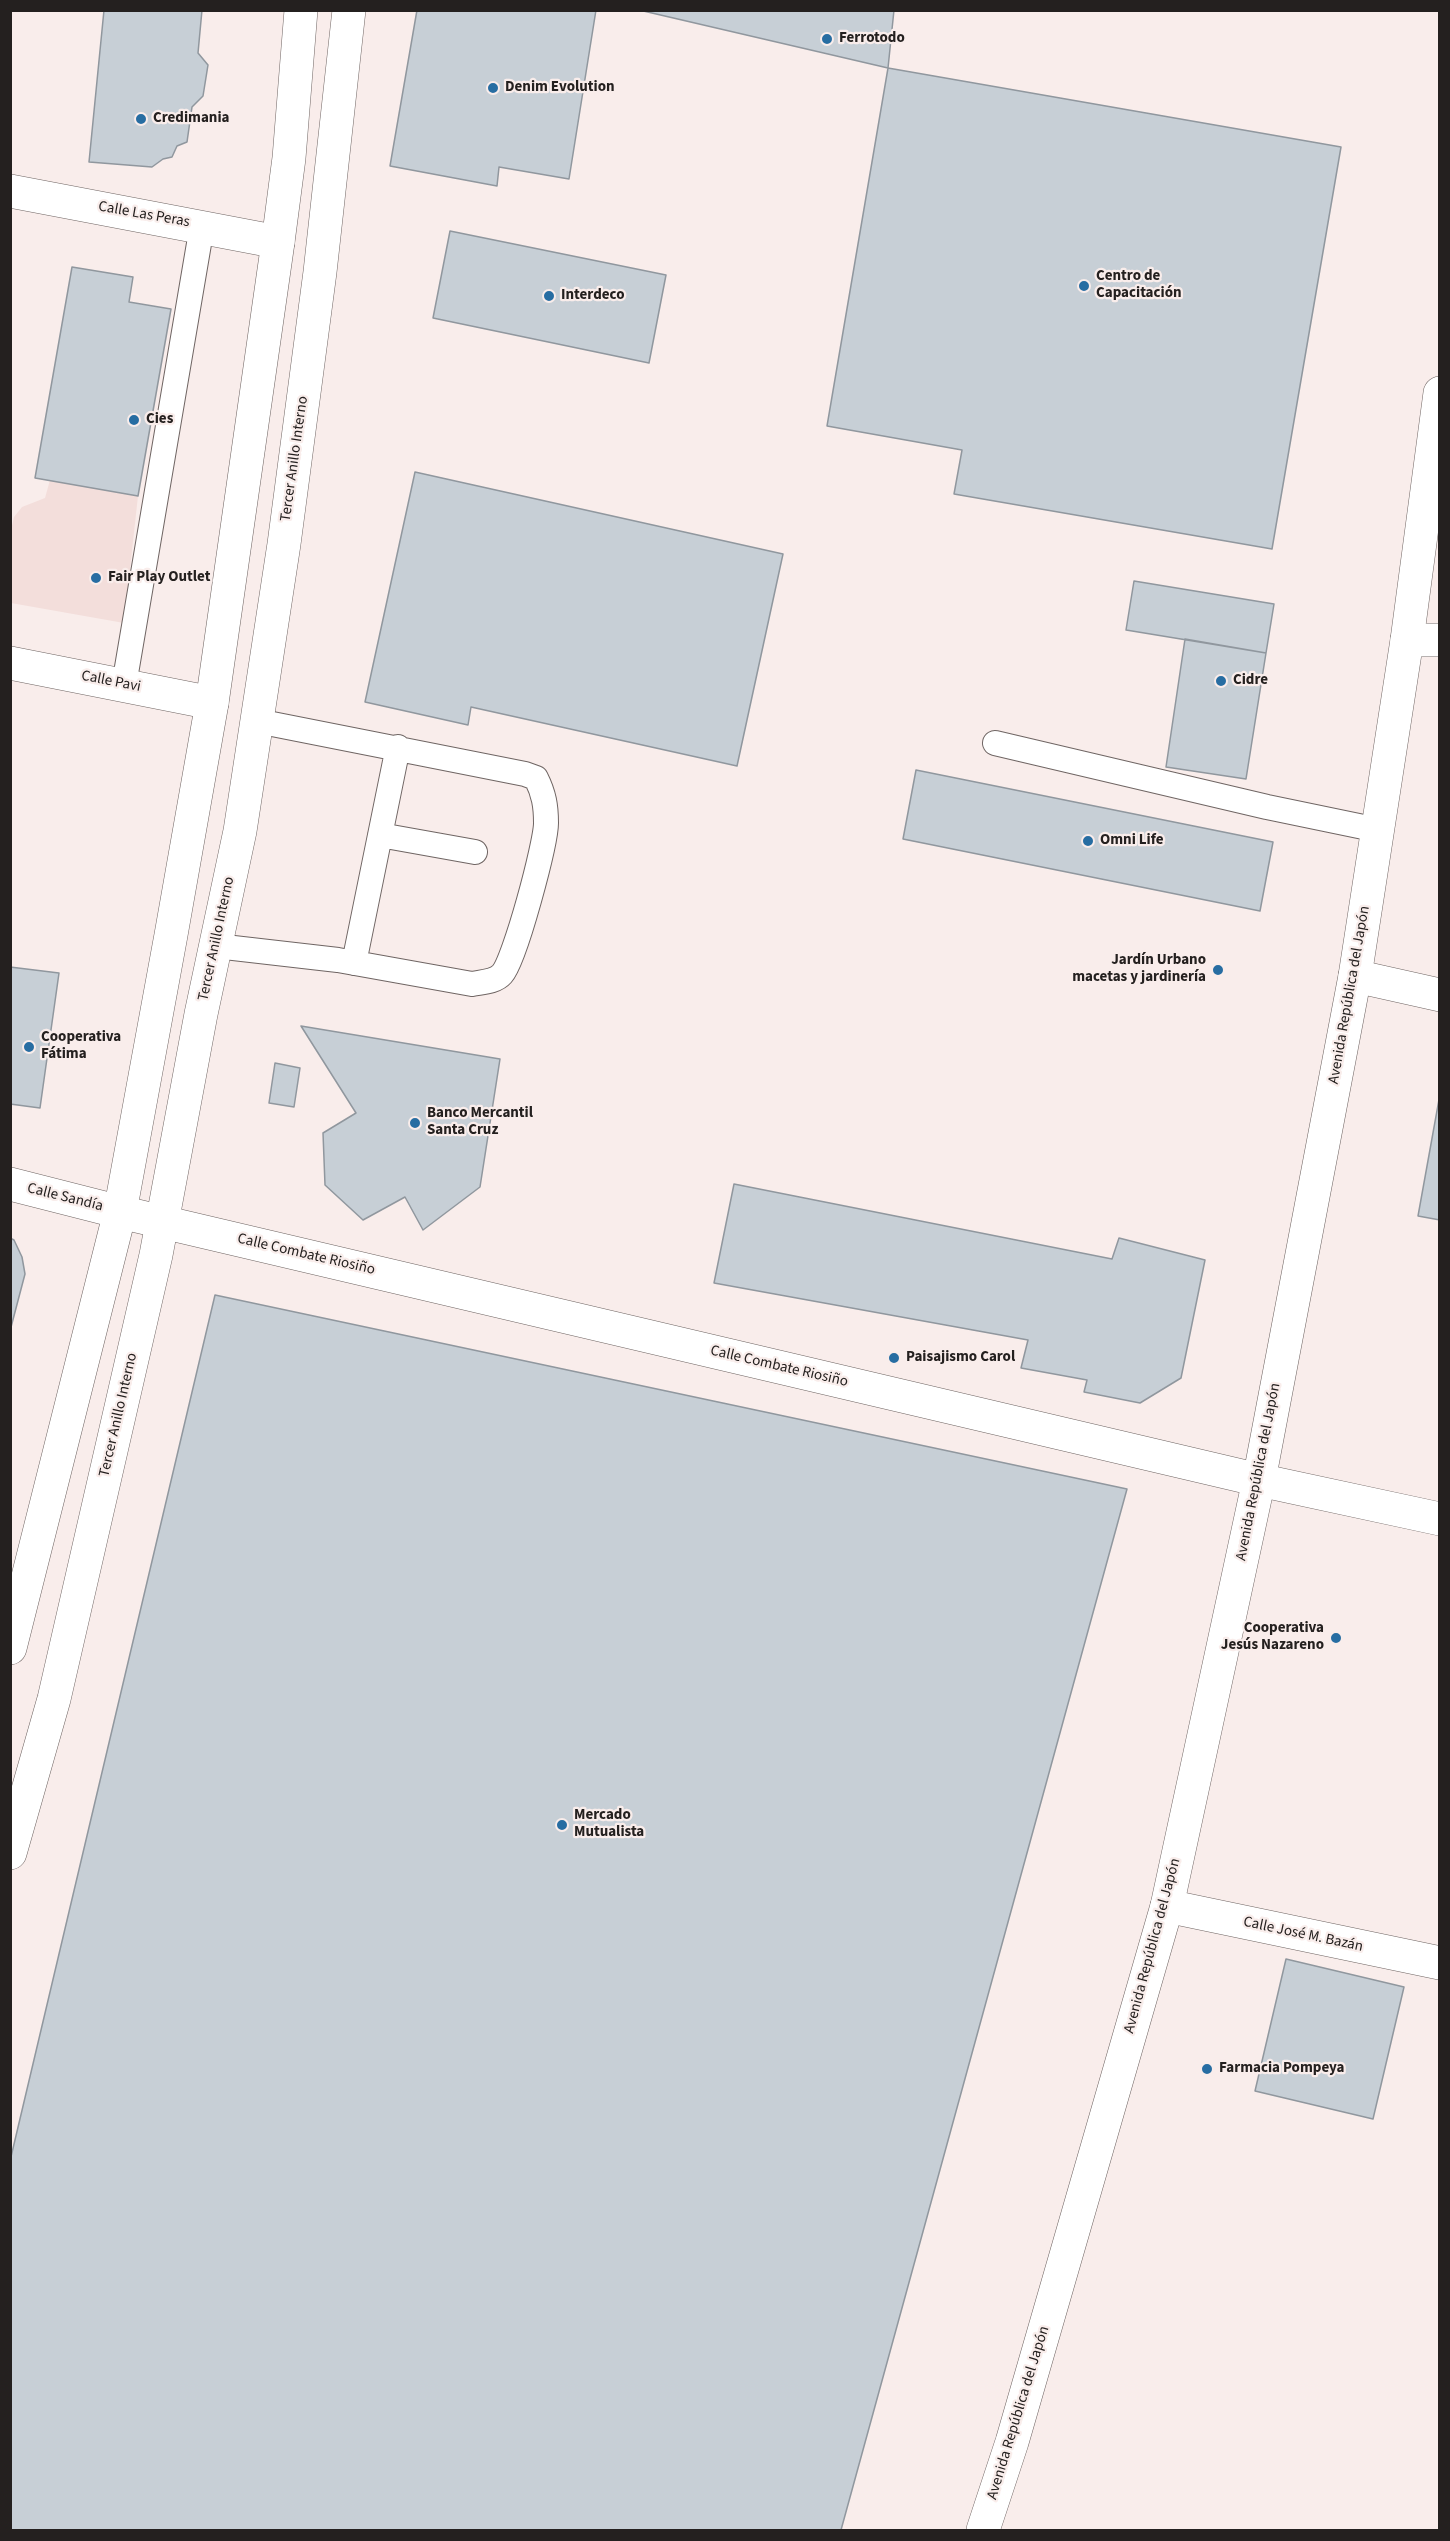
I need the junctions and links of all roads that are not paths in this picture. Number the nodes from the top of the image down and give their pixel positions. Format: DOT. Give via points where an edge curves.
graph roads {
  1 [pos="301,10"];
  2 [pos="349,10"];
  3 [pos="10,191"];
  4 [pos="202,226"];
  5 [pos="278,242"];
  6 [pos="1440,393"];
  7 [pos="1407,640"];
  8 [pos="1440,640"];
  9 [pos="10,663"];
  10 [pos="123,685"];
  11 [pos="212,703"];
  12 [pos="257,721"];
  13 [pos="995,743"];
  14 [pos="398,747"];
  15 [pos="1378,830"];
  16 [pos="380,835"];
  17 [pos="475,852"];
  18 [pos="216,946"];
  19 [pos="354,963"];
  20 [pos="1355,976"];
  21 [pos="1440,995"];
  22 [pos="10,1184"];
  23 [pos="120,1212"];
  24 [pos="163,1221"];
  25 [pos="1259,1480"];
  26 [pos="1440,1519"];
  27 [pos="10,1648"];
  28 [pos="10,1853"];
  29 [pos="1167,1906"];
  30 [pos="1440,1963"];
  31 [pos="983,2530"];
  1 -- 5 [label="street"];
  2 -- 12 [label="street, Tercer Anillo Interno" via="318,284"];
  3 -- 4 [label="street, Calle Las Peras"];
  4 -- 5 [label="street, Calle Las Peras"];
  4 -- 10 [label="lane"];
  5 -- 11 [label="street"];
  6 -- 7 [label="street, Avenida República del Japón"];
  7 -- 8 [label="street"];
  7 -- 15 [label="street, Avenida República del Japón"];
  9 -- 10 [label="street, Calle Pavi"];
  10 -- 11 [label="street, Calle Pavi"];
  11 -- 23 [label="street"];
  12 -- 14 [label="lane"];
  12 -- 18 [label="street, Tercer Anillo Interno"];
  13 -- 15 [label="lane"];
  14 -- 16 [label="lane"];
  14 -- 19 [label="lane" via="536,778 545,796 546,826 517,943 500,977 472,984"];
  15 -- 20 [label="street, Avenida República del Japón"];
  16 -- 17 [label="lane"];
  16 -- 19 [label="lane"];
  18 -- 19 [label="lane"];
  18 -- 24 [label="street, Tercer Anillo Interno"];
  20 -- 21 [label="street"];
  20 -- 25 [label="street, Avenida República del Japón"];
  22 -- 23 [label="street, Calle Sandía"];
  23 -- 24 [label="street, Calle Combate Riosiño"];
  23 -- 27 [label="street"];
  24 -- 25 [label="street, Calle Combate Riosiño"];
  24 -- 28 [label="street, Tercer Anillo Interno" via="54,1699"];
  25 -- 26 [label="street, Calle Combate Riosiño"];
  25 -- 29 [label="street, Avenida República del Japón"];
  29 -- 30 [label="street, Calle José M. Bazán"];
  29 -- 31 [label="street, Avenida República del Japón"];
}
